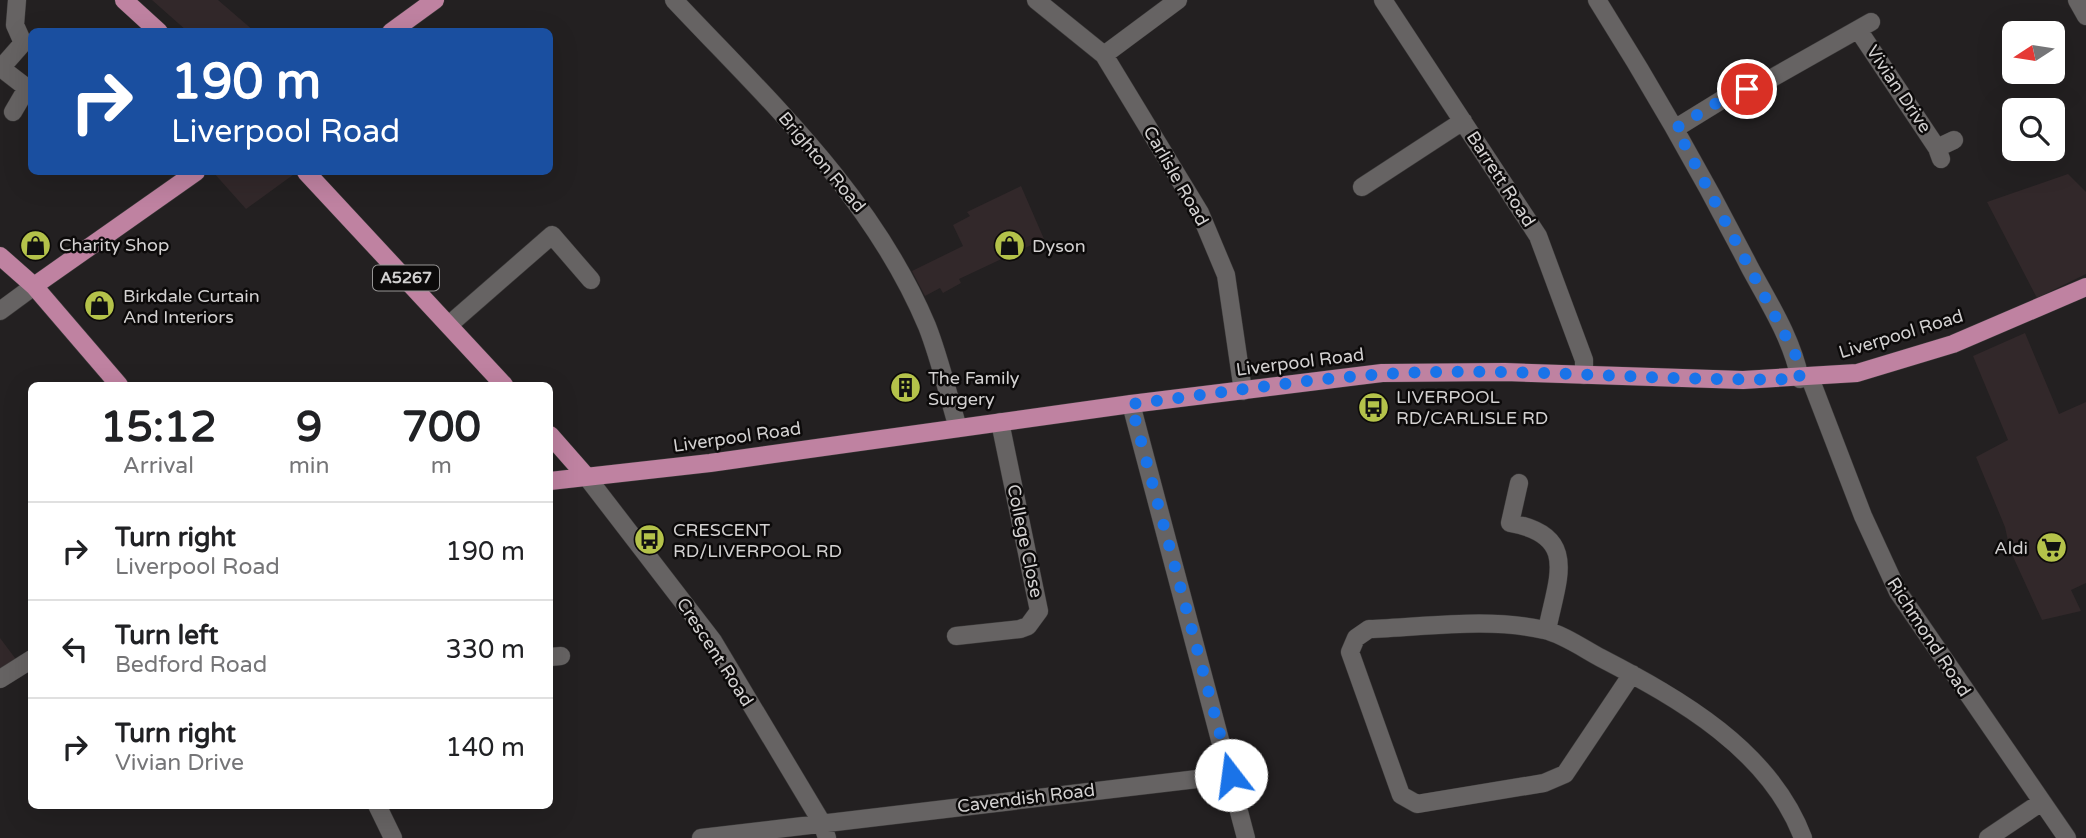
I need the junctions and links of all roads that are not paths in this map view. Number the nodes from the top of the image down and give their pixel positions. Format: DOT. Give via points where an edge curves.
graph roads {
  1 [pos="17,0"];
  2 [pos="124,0"];
  3 [pos="435,0"];
  4 [pos="674,0"];
  5 [pos="1036,0"];
  6 [pos="1178,0"];
  7 [pos="1382,0"];
  8 [pos="1598,0"];
  9 [pos="2077,0"];
  10 [pos="2086,16"];
  11 [pos="155,28"];
  12 [pos="396,28"];
  13 [pos="27,46"];
  14 [pos="1104,55"];
  15 [pos="28,84"];
  16 [pos="28,87"];
  17 [pos="13,112"];
  18 [pos="1463,121"];
  19 [pos="1676,128"];
  20 [pos="1944,149"];
  21 [pos="192,175"];
  22 [pos="309,175"];
  23 [pos="1363,187"];
  24 [pos="0,256"];
  25 [pos="591,280"];
  26 [pos="34,286"];
  27 [pos="2086,286"];
  28 [pos="0,311"];
  29 [pos="450,324"];
  30 [pos="1584,375"];
  31 [pos="1805,378"];
  32 [pos="116,382"];
  33 [pos="501,382"];
  34 [pos="1242,391"];
  35 [pos="1131,404"];
  36 [pos="1000,422"];
  37 [pos="958,428"];
  38 [pos="553,438"];
  39 [pos="586,476"];
  40 [pos="553,481"];
  41 [pos="1519,483"];
  42 [pos="1547,630"];
  43 [pos="956,636"];
  44 [pos="28,662"];
  45 [pos="1632,674"];
  46 [pos="0,679"];
  47 [pos="1231,775"];
  48 [pos="2040,803"];
  49 [pos="379,809"];
  50 [pos="824,830"];
  51 [pos="393,838"];
  52 [pos="701,838"];
  53 [pos="1246,838"];
  54 [pos="1803,838"];
  55 [pos="1988,838"];
  56 [pos="2067,838"];
  1 -- 13 [label="street" via="15,25"];
  2 -- 11 [label="main road"];
  3 -- 12 [label="main road"];
  4 -- 37 [label="street, Brighton Road" via="806,138 865,213 927,327"];
  5 -- 14 [label="street, Carlisle Road"];
  6 -- 14 [label="street"];
  7 -- 18 [label="street, Barrett Road"];
  8 -- 19 [label="street, Richmond Road"];
  9 -- 10 [label="street"];
  13 -- 15 [label="street" via="1,68"];
  14 -- 34 [label="street, Carlisle Road" via="1200,212 1226,275"];
  16 -- 17 [label="street"];
  18 -- 23 [label="street"];
  18 -- 30 [label="street, Barrett Road" via="1538,236 1584,360"];
  19 -- 20 [label="street, Vivian Drive" via="1865,26"];
  19 -- 31 [label="street, Richmond Road"];
  21 -- 26 [label="main road"];
  22 -- 29 [label="main road, A5267"];
  24 -- 26 [label="main road"];
  25 -- 29 [label="street" via="552,235"];
  26 -- 28 [label="street"];
  26 -- 32 [label="main road"];
  27 -- 31 [label="main road, Liverpool Road" via="1952,344 1857,373"];
  29 -- 33 [label="main road, A5267"];
  30 -- 31 [label="main road, Liverpool Road"];
  30 -- 34 [label="main road, Liverpool Road" via="1382,373"];
  31 -- 48 [label="street, Richmond Road" via="1898,592"];
  34 -- 35 [label="main road, Liverpool Road"];
  35 -- 36 [label="main road, Liverpool Road"];
  35 -- 47 [label="street"];
  36 -- 37 [label="main road, Liverpool Road"];
  36 -- 43 [label="street, College Close" via="1039,611 1020,629"];
  37 -- 39 [label="main road, Liverpool Road"];
  38 -- 39 [label="main road"];
  39 -- 40 [label="main road, Liverpool Road"];
  39 -- 50 [label="street, Crescent Road" via="713,641"];
  41 -- 42 [label="street" via="1510,523 1547,536 1561,561"];
  42 -- 45 [label="street"];
  42 -- 45 [label="street" via="1502,624 1369,629 1356,638 1350,652 1401,795 1417,804 1544,783 1565,774"];
  44 -- 46 [label="street"];
  45 -- 54 [label="street" via="1702,715 1737,748 1763,773"];
  47 -- 50 [label="street, Cavendish Road"];
  47 -- 53 [label="street"];
  48 -- 55 [label="street"];
  48 -- 56 [label="street, Richmond Road"];
  49 -- 51 [label="street"];
  50 -- 52 [label="street, Cavendish Road"];
}
